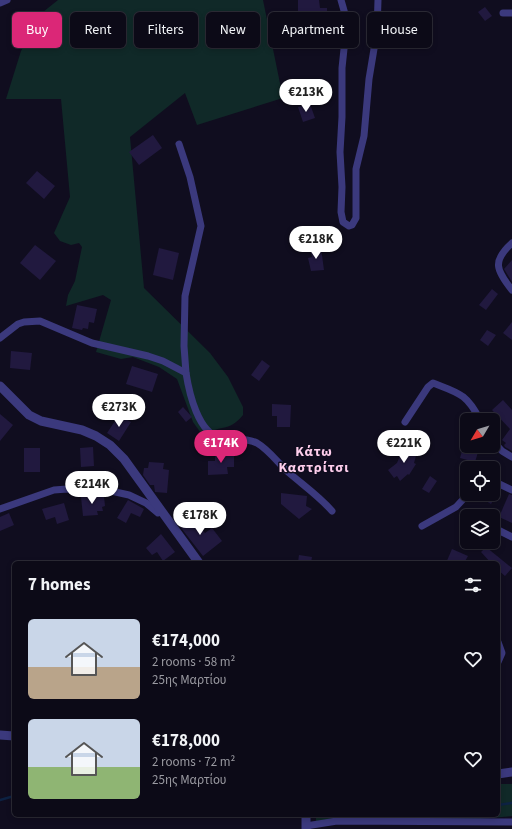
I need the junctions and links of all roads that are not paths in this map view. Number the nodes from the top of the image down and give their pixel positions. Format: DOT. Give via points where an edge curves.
graph roads {
  1 [pos="7,0"];
  2 [pos="341,0"];
  3 [pos="378,0"];
  4 [pos="0,3"];
  5 [pos="503,13"];
  6 [pos="512,14"];
  7 [pos="179,144"];
  8 [pos="512,243"];
  9 [pos="512,290"];
  10 [pos="0,338"];
  11 [pos="186,373"];
  12 [pos="0,386"];
  13 [pos="476,413"];
  14 [pos="405,422"];
  15 [pos="500,449"];
  16 [pos="512,457"];
  17 [pos="500,484"];
  18 [pos="512,490"];
  19 [pos="462,501"];
  20 [pos="0,509"];
  21 [pos="332,511"];
  22 [pos="161,512"];
  23 [pos="422,526"];
  24 [pos="500,531"];
  25 [pos="512,537"];
  26 [pos="197,561"];
  27 [pos="500,648"];
  28 [pos="500,658"];
  29 [pos="0,735"];
  30 [pos="12,736"];
  31 [pos="512,772"];
  32 [pos="500,774"];
  33 [pos="512,822"];
  34 [pos="306,827"];
  1 -- 4 [label="street"];
  2 -- 3 [label="street" via="346,25 340,152 341,212 344,222 349,226 356,218 356,169 364,136 369,79 377,31"];
  5 -- 6 [label="street"];
  7 -- 11 [label="street" via="190,177 201,226 185,296"];
  8 -- 9 [label="street" via="502,253 498,265 500,274"];
  10 -- 11 [label="street" via="18,324 40,321 92,344 148,356"];
  11 -- 21 [label="street" via="190,396 204,425 221,438 245,439 258,444"];
  12 -- 22 [label="street" via="29,415 41,421 82,430 110,445 124,459"];
  13 -- 14 [label="street" via="472,404 462,395 433,383"];
  15 -- 16 [label="street"];
  17 -- 18 [label="street"];
  19 -- 23 [label="street" via="456,508"];
  20 -- 22 [label="street" via="54,490 66,489 111,491 128,495"];
  22 -- 26 [label="street"];
  24 -- 25 [label="street"];
  27 -- 28 [label="street"];
  29 -- 30 [label="street"];
  31 -- 32 [label="street"];
  33 -- 34 [label="street" via="337,821"];
}
